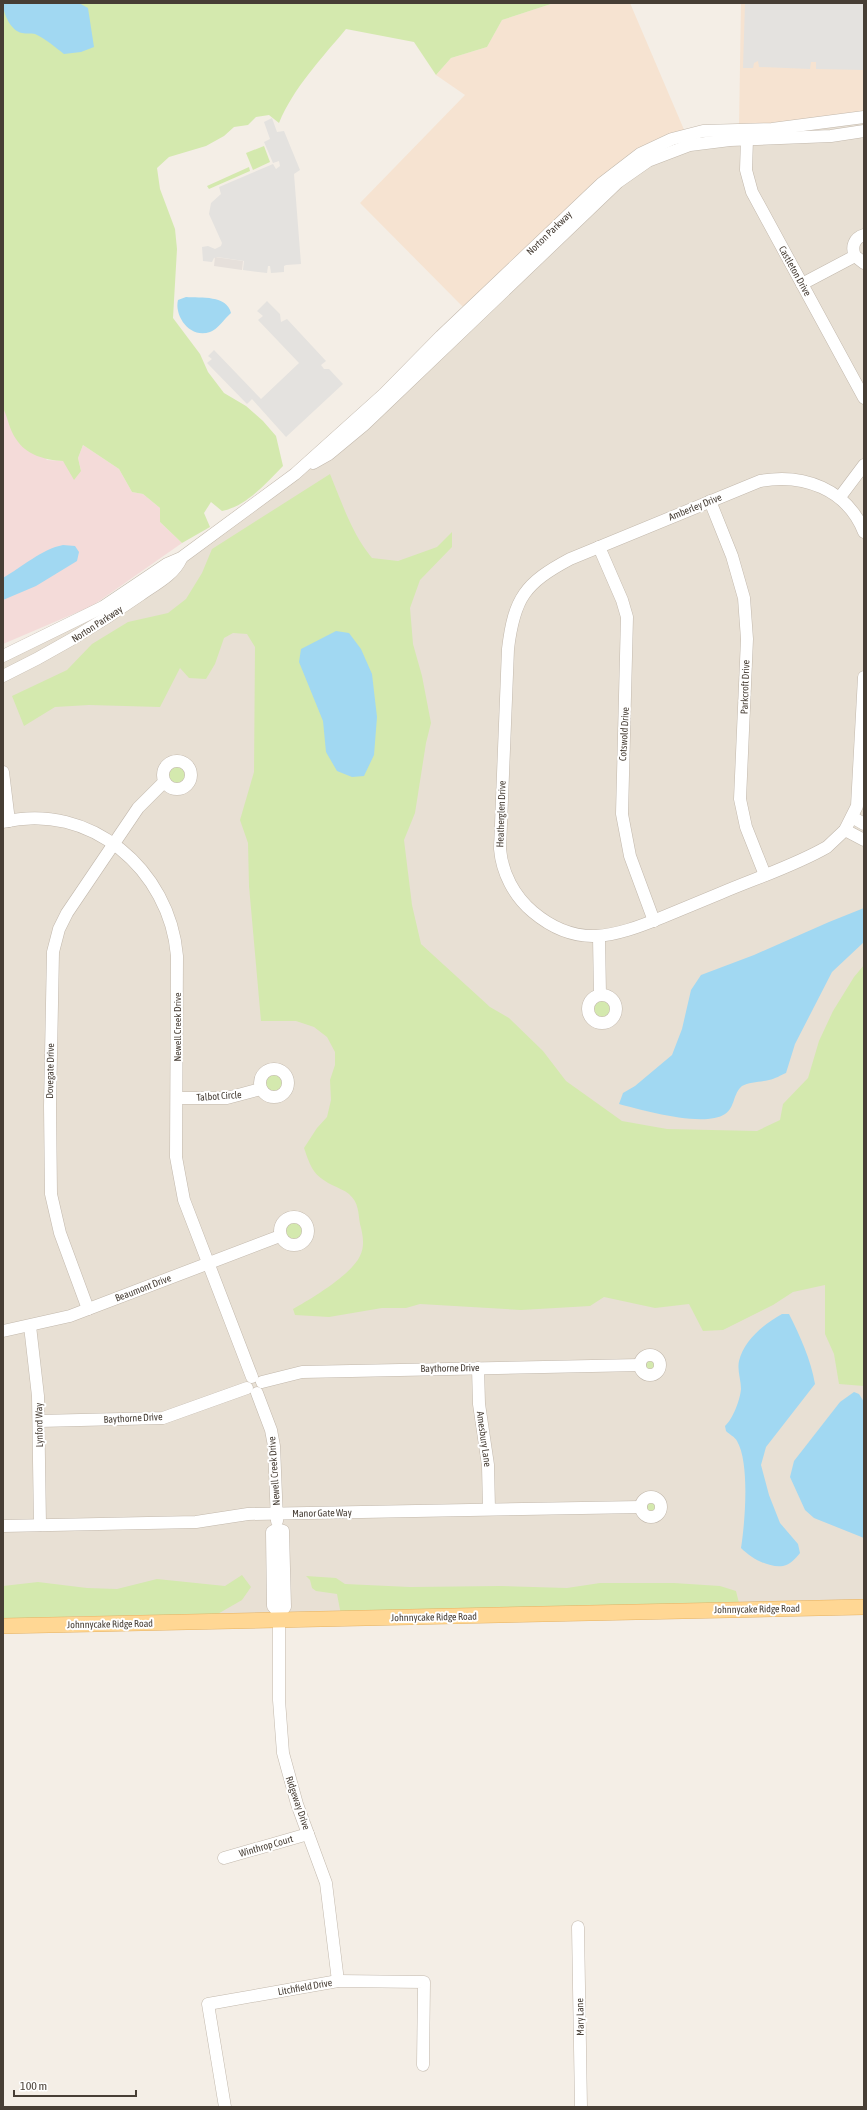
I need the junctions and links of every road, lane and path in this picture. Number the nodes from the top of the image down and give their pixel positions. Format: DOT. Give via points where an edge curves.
graph roads {
  1 [pos="864,117"];
  2 [pos="864,131"];
  3 [pos="747,139"];
  4 [pos="864,235"];
  5 [pos="859,259"];
  6 [pos="802,284"];
  7 [pos="864,398"];
  8 [pos="864,465"];
  9 [pos="295,474"];
  10 [pos="840,497"];
  11 [pos="710,501"];
  12 [pos="864,532"];
  13 [pos="599,547"];
  14 [pos="181,558"];
  15 [pos="522,597"];
  16 [pos="3,656"];
  17 [pos="3,676"];
  18 [pos="864,677"];
  19 [pos="3,772"];
  20 [pos="164,782"];
  21 [pos="6,822"];
  22 [pos="849,824"];
  23 [pos="864,824"];
  24 [pos="864,840"];
  25 [pos="113,843"];
  26 [pos="765,875"];
  27 [pos="654,921"];
  28 [pos="599,936"];
  29 [pos="600,995"];
  30 [pos="261,1089"];
  31 [pos="176,1098"];
  32 [pos="280,1236"];
  33 [pos="208,1264"];
  34 [pos="88,1309"];
  35 [pos="30,1326"];
  36 [pos="3,1331"];
  37 [pos="640,1365"];
  38 [pos="478,1368"];
  39 [pos="254,1385"];
  40 [pos="39,1420"];
  41 [pos="641,1507"];
  42 [pos="489,1510"];
  43 [pos="277,1514"];
  44 [pos="40,1525"];
  45 [pos="3,1526"];
  46 [pos="864,1607"];
  47 [pos="279,1617"];
  48 [pos="3,1626"];
  49 [pos="308,1834"];
  50 [pos="224,1858"];
  51 [pos="578,1928"];
  52 [pos="338,1981"];
  53 [pos="423,2065"];
  54 [pos="225,2107"];
  55 [pos="581,2107"];
  1 -- 9 [label="street, Norton Parkway" via="772,129 704,131 672,139 640,154 601,184 441,336 384,394"];
  2 -- 3 [label="street, Norton Parkway" via="831,136"];
  3 -- 6 [label="street, Castleton Drive" via="746,170 752,192"];
  3 -- 9 [label="street, Norton Parkway" via="690,145 648,161 618,182 364,424 329,454"];
  4 -- 5 [label="street" via="854,243"];
  5 -- 6 [label="street"];
  6 -- 7 [label="street, Castleton Drive"];
  8 -- 10 [label="street"];
  9 -- 14 [label="street, Norton Parkway"];
  10 -- 11 [label="street, Amberley Drive" via="803,480 783,478 760,481"];
  10 -- 12 [label="street, Amberley Drive" via="854,513"];
  11 -- 13 [label="street, Amberley Drive"];
  11 -- 26 [label="street, Parkcroft Drive" via="732,556 744,598 746,639 740,799 746,827"];
  13 -- 15 [label="street, Amberley Drive" via="547,571"];
  13 -- 27 [label="street, Cotswold Drive" via="627,617 622,814 630,856"];
  14 -- 16 [label="street, Norton Parkway" via="167,564 103,607"];
  14 -- 17 [label="street, Norton Parkway" via="178,567 96,626"];
  15 -- 28 [label="street, Heatherglen Drive" via="511,621 508,649 501,796 501,861 520,899 538,917 563,931"];
  18 -- 22 [label="street" via="858,798"];
  19 -- 21 [label="street, Newell Creek Drive"];
  20 -- 25 [label="street, Dovegate Drive" via="138,808"];
  21 -- 25 [label="street, Newell Creek Drive" via="35,819 69,824"];
  22 -- 23 [label="street"];
  22 -- 24 [label="street"];
  22 -- 26 [label="street, Heatherglen Drive" via="839,838 817,852"];
  25 -- 31 [label="street, Newell Creek Drive" via="136,863 151,881 166,909 174,932 177,956"];
  25 -- 34 [label="street, Dovegate Drive" via="64,919 57,934 52,958 51,1194 60,1233"];
  26 -- 27 [label="street, Heatherglen Drive"];
  27 -- 28 [label="street, Heatherglen Drive" via="626,932"];
  28 -- 29 [label="street"];
  30 -- 31 [label="street, Talbot Circle" via="226,1098"];
  31 -- 33 [label="street, Newell Creek Drive" via="178,1177"];
  32 -- 33 [label="street, Beaumont Drive"];
  33 -- 34 [label="street, Beaumont Drive"];
  33 -- 39 [label="street, Newell Creek Drive"];
  34 -- 35 [label="street, Beaumont Drive"];
  35 -- 36 [label="street, Beaumont Drive"];
  35 -- 40 [label="street, Lynford Way"];
  37 -- 38 [label="street, Baythorne Drive"];
  38 -- 39 [label="street, Baythorne Drive" via="297,1372"];
  38 -- 42 [label="street, Amesbury Lane" via="479,1404 488,1465"];
  39 -- 40 [label="street, Baythorne Drive" via="163,1418"];
  39 -- 43 [label="street, Newell Creek Drive" via="271,1430 274,1446"];
  40 -- 44 [label="street, Lynford Way"];
  41 -- 42 [label="street, Manor Gate Way"];
  42 -- 43 [label="street, Manor Gate Way"];
  43 -- 44 [label="street, Manor Gate Way" via="235,1515 196,1522"];
  43 -- 47 [label="street, Newell Creek Drive" via="277,1529 272,1532 273,1606"];
  44 -- 45 [label="street, Manor Gate Way"];
  46 -- 47 [label="main road, Johnnycake Ridge Road"];
  47 -- 48 [label="main road, Johnnycake Ridge Road"];
  47 -- 49 [label="street, Ridgeway Drive" via="279,1694 283,1752"];
  49 -- 50 [label="street, Winthrop Court"];
  49 -- 52 [label="street, Ridgeway Drive" via="326,1883"];
  51 -- 55 [label="street, Mary Lane"];
  52 -- 53 [label="street, Litchfield Drive" via="424,1982"];
  52 -- 54 [label="street, Litchfield Drive" via="208,2004"];
}
